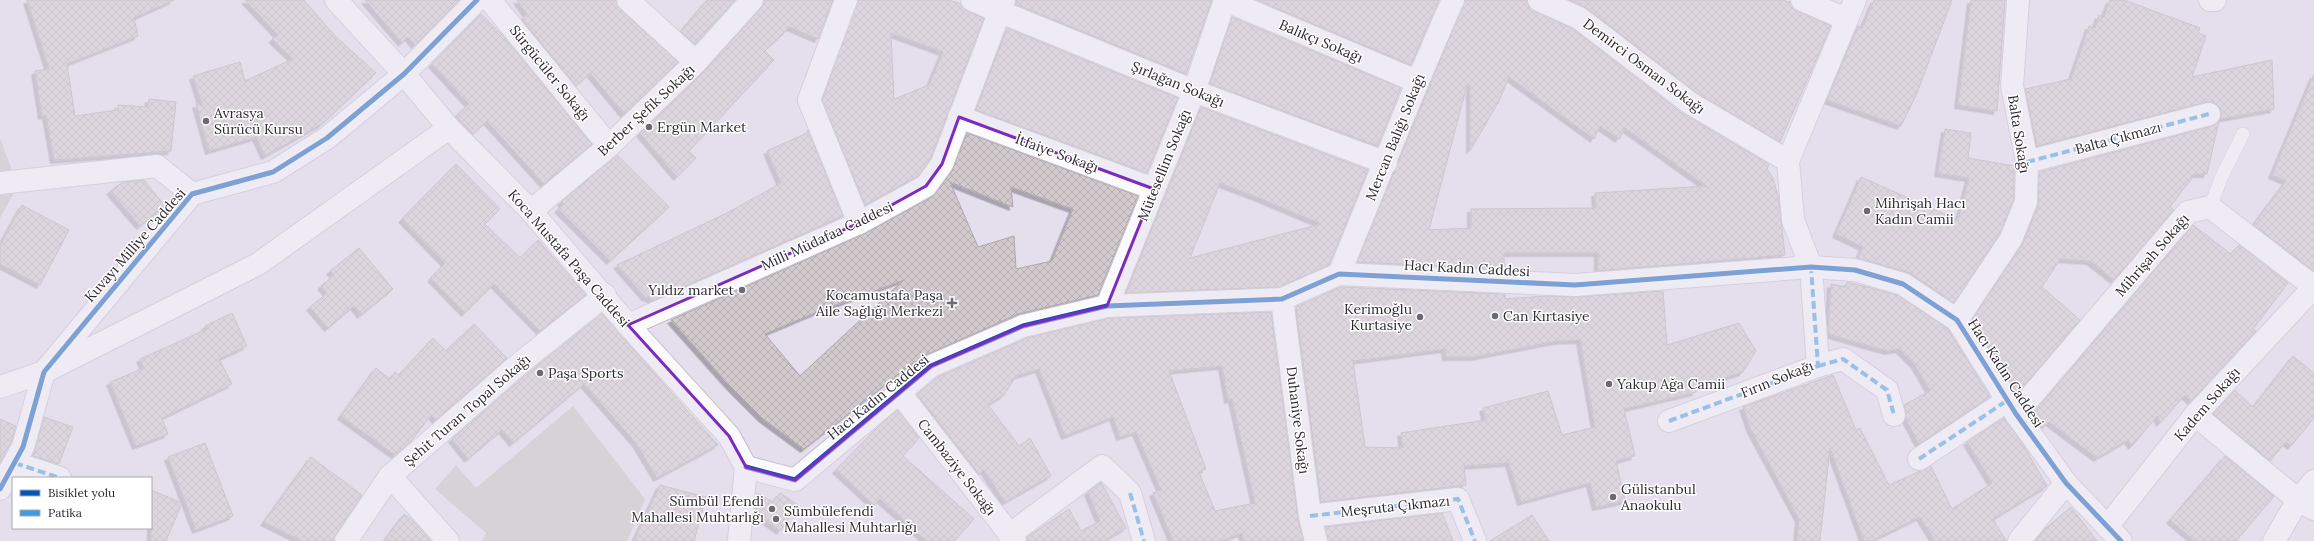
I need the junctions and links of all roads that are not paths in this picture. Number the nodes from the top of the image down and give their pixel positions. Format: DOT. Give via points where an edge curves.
graph roads {
  1 [pos="336,0"];
  2 [pos="477,0"];
  3 [pos="490,0"];
  4 [pos="628,0"];
  5 [pos="752,0"];
  6 [pos="846,0"];
  7 [pos="972,0"];
  8 [pos="1225,0"];
  9 [pos="1452,0"];
  10 [pos="1539,0"];
  11 [pos="1802,0"];
  12 [pos="1855,0"];
  13 [pos="2018,0"];
  14 [pos="2210,0"];
  15 [pos="2215,0"];
  16 [pos="1002,6"];
  17 [pos="1846,19"];
  18 [pos="696,62"];
  19 [pos="404,74"];
  20 [pos="1416,81"];
  21 [pos="1194,91"];
  22 [pos="2209,114"];
  23 [pos="959,117"];
  24 [pos="449,128"];
  25 [pos="2243,134"];
  26 [pos="609,146"];
  27 [pos="1788,161"];
  28 [pos="2027,162"];
  29 [pos="1386,163"];
  30 [pos="0,184"];
  31 [pos="1154,189"];
  32 [pos="192,194"];
  33 [pos="2210,207"];
  34 [pos="531,211"];
  35 [pos="859,223"];
  36 [pos="1810,267"];
  37 [pos="1339,274"];
  38 [pos="2314,287"];
  39 [pos="605,296"];
  40 [pos="1282,299"];
  41 [pos="1107,306"];
  42 [pos="1957,320"];
  43 [pos="628,325"];
  44 [pos="1818,366"];
  45 [pos="44,372"];
  46 [pos="0,387"];
  47 [pos="899,392"];
  48 [pos="2012,407"];
  49 [pos="1894,415"];
  50 [pos="2195,415"];
  51 [pos="1669,421"];
  52 [pos="1918,459"];
  53 [pos="15,463"];
  54 [pos="746,467"];
  55 [pos="390,476"];
  56 [pos="57,477"];
  57 [pos="2314,481"];
  58 [pos="2066,483"];
  59 [pos="0,489"];
  60 [pos="2306,505"];
  61 [pos="1310,516"];
  62 [pos="2114,534"];
  63 [pos="1012,538"];
  64 [pos="346,541"];
  65 [pos="448,541"];
  66 [pos="739,541"];
  67 [pos="1144,541"];
  68 [pos="1316,541"];
  69 [pos="1475,541"];
  70 [pos="2019,541"];
  71 [pos="2274,541"];
  1 -- 19 [label="street, Koca Mustafa Paşa Caddesi"];
  2 -- 19 [label="street, Kuvayı Milliye Caddesi"];
  3 -- 26 [label="street, Sürgücüler Sokağı"];
  4 -- 18 [label="street"];
  5 -- 18 [label="street, Berber Şefik Sokağı"];
  6 -- 35 [label="street" via="809,100"];
  7 -- 16 [label="street, Şırlağan Sokağı"];
  8 -- 20 [label="street, Balıkçı Sokağı"];
  8 -- 21 [label="street, Mütesellim Sokağı"];
  9 -- 20 [label="street, Mercan Balığı Sokağı"];
  10 -- 27 [label="street, Demirci Osman Sokağı" via="1579,18 1690,103"];
  11 -- 17 [label="street"];
  12 -- 17 [label="street"];
  13 -- 28 [label="street, Balta Sokağı" via="2012,86"];
  14 -- 15 [label="street"];
  16 -- 21 [label="street, Şırlağan Sokağı"];
  16 -- 23 [label="street, Milli Müdafaa Caddesi"];
  17 -- 27 [label="street"];
  18 -- 26 [label="street, Berber Şefik Sokağı"];
  19 -- 24 [label="street, Koca Mustafa Paşa Caddesi"];
  19 -- 32 [label="street, Kuvayı Milliye Caddesi" via="327,138 273,172"];
  20 -- 29 [label="street, Mercan Balığı Sokağı"];
  21 -- 29 [label="street, Şırlağan Sokağı"];
  21 -- 31 [label="street, Mütesellim Sokağı"];
  22 -- 28 [label="street, Balta Çıkmazı"];
  23 -- 31 [label="street, İtfaiye Sokağı"];
  23 -- 35 [label="street, Milli Müdafaa Caddesi" via="942,164 926,186"];
  24 -- 34 [label="street, Koca Mustafa Paşa Caddesi"];
  24 -- 45 [label="street" via="258,264"];
  25 -- 33 [label="lane"];
  26 -- 34 [label="street, Berber Şefik Sokağı"];
  27 -- 36 [label="street, Fırın Sokağı" via="1793,220"];
  28 -- 42 [label="street, Balta Sokağı" via="2026,202 2012,239"];
  29 -- 37 [label="street, Mercan Balığı Sokağı"];
  30 -- 32 [label="street" via="157,166"];
  31 -- 41 [label="street, Mütesellim Sokağı"];
  32 -- 45 [label="street, Kuvayı Milliye Caddesi"];
  33 -- 38 [label="street"];
  33 -- 48 [label="street, Mihrişah Sokağı" via="2188,212"];
  34 -- 39 [label="street, Koca Mustafa Paşa Caddesi"];
  35 -- 43 [label="street, Milli Müdafaa Caddesi"];
  36 -- 37 [label="street, Hacı Kadın Caddesi" via="1574,285"];
  36 -- 42 [label="street, Hacı Kadın Caddesi" via="1856,270 1903,284"];
  36 -- 44 [label="street, Fırın Sokağı"];
  37 -- 40 [label="street, Hacı Kadın Caddesi"];
  38 -- 50 [label="street, Kadem Sokağı"];
  39 -- 43 [label="street, Koca Mustafa Paşa Caddesi"];
  39 -- 55 [label="street, Şehit Turan Topal Sokağı" via="519,364"];
  40 -- 41 [label="street, Hacı Kadın Caddesi"];
  40 -- 61 [label="street, Duhaniye Sokağı"];
  41 -- 47 [label="street, Hacı Kadın Caddesi" via="1023,326 931,366"];
  42 -- 48 [label="street, Hacı Kadın Caddesi"];
  43 -- 54 [label="street, Koca Mustafa Paşa Caddesi" via="729,436"];
  44 -- 49 [label="street" via="1843,359 1887,390"];
  44 -- 51 [label="street, Fırın Sokağı"];
  45 -- 46 [label="street"];
  45 -- 53 [label="street" via="23,447"];
  47 -- 54 [label="street, Hacı Kadın Caddesi" via="795,480"];
  47 -- 63 [label="street, Cambaziye Sokağı"];
  48 -- 52 [label="street, Mihrişah Sokağı"];
  48 -- 58 [label="street, Hacı Kadın Caddesi"];
  50 -- 60 [label="street"];
  50 -- 62 [label="street, Kadem Sokağı"];
  53 -- 56 [label="street"];
  53 -- 59 [label="street"];
  54 -- 66 [label="street"];
  55 -- 64 [label="street, Şehit Turan Topal Sokağı"];
  55 -- 65 [label="street"];
  57 -- 60 [label="street"];
  58 -- 62 [label="street, Hacı Kadın Caddesi"];
  58 -- 70 [label="street"];
  60 -- 71 [label="street"];
  61 -- 68 [label="street, Duhaniye Sokağı"];
  61 -- 69 [label="street, Meşruta Çıkmazı" via="1458,499"];
  63 -- 67 [label="street" via="1102,466 1130,493"];
}
